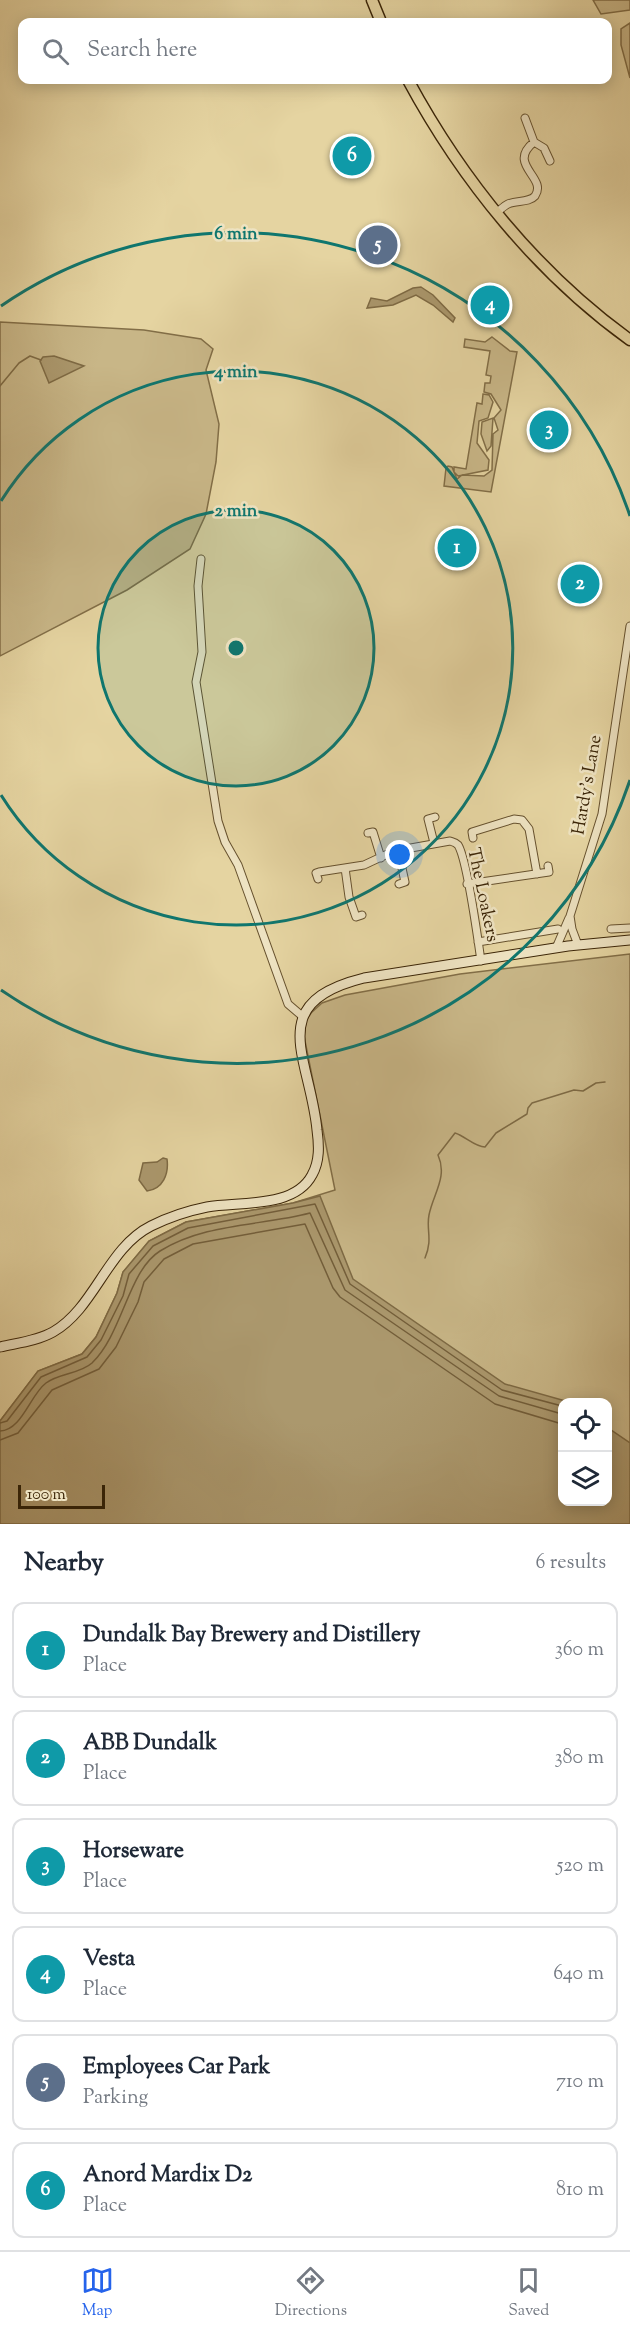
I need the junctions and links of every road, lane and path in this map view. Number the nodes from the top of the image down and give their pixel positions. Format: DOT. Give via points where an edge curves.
graph roads {
  1 [pos="372,0"];
  2 [pos="379,18"];
  3 [pos="410,84"];
  4 [pos="525,118"];
  5 [pos="534,142"];
  6 [pos="550,160"];
  7 [pos="496,213"];
  8 [pos="630,340"];
  9 [pos="201,559"];
  10 [pos="630,626"];
  11 [pos="435,817"];
  12 [pos="368,833"];
  13 [pos="473,838"];
  14 [pos="434,843"];
  15 [pos="398,850"];
  16 [pos="381,858"];
  17 [pos="548,866"];
  18 [pos="345,868"];
  19 [pos="537,873"];
  20 [pos="318,879"];
  21 [pos="399,884"];
  22 [pos="467,884"];
  23 [pos="362,915"];
  24 [pos="570,916"];
  25 [pos="629,928"];
  26 [pos="558,929"];
  27 [pos="611,929"];
  28 [pos="628,940"];
  29 [pos="478,942"];
  30 [pos="578,945"];
  31 [pos="556,948"];
  32 [pos="481,961"];
  33 [pos="302,1016"];
  34 [pos="0,1347"];
  1 -- 2 [label="main road"];
  3 -- 7 [label="main road" via="445,143"];
  4 -- 5 [label="street"];
  5 -- 6 [label="street" via="544,148"];
  5 -- 7 [label="street" via="523,157 538,187 534,197 508,204"];
  7 -- 8 [label="main road" via="551,273"];
  9 -- 33 [label="street" via="198,586 202,652 196,682 218,821 288,1004"];
  10 -- 24 [label="street, Hardy's Lane" via="602,814"];
  11 -- 14 [label="street" via="428,819"];
  12 -- 16 [label="street" via="373,832"];
  13 -- 19 [label="street" via="472,832 522,820 529,829"];
  14 -- 15 [label="street, The Loakers"];
  14 -- 22 [label="street, The Loakers" via="450,841 458,846"];
  15 -- 16 [label="street, The Loakers"];
  15 -- 21 [label="street" via="405,882"];
  16 -- 18 [label="street, The Loakers"];
  17 -- 19 [label="street" via="549,872"];
  18 -- 20 [label="street, The Loakers" via="316,873"];
  18 -- 23 [label="street" via="352,907 356,917"];
  19 -- 22 [label="street"];
  22 -- 29 [label="street, The Loakers"];
  24 -- 30 [label="street"];
  24 -- 31 [label="street, Hardy's Lane"];
  25 -- 27 [label="street"];
  25 -- 28 [label="street"];
  26 -- 29 [label="street"];
  28 -- 30 [label="main road"];
  29 -- 32 [label="street, The Loakers"];
  30 -- 31 [label="main road"];
  31 -- 32 [label="main road"];
  32 -- 33 [label="main road" via="349,982 313,1000"];
  33 -- 34 [label="main road" via="299,1034 318,1138 312,1177 293,1193 194,1210 140,1232 63,1324 29,1340"];
}
